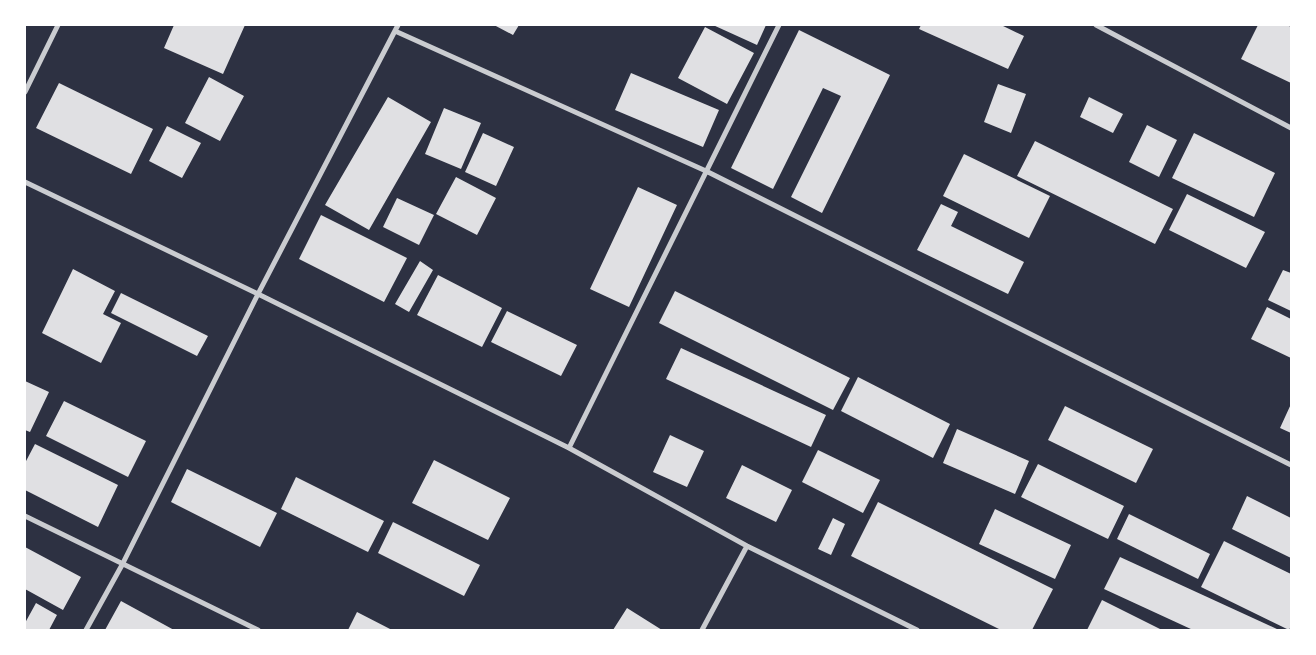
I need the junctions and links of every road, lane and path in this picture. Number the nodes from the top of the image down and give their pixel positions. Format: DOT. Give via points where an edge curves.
graph roads {
  1 [pos="58,25"];
  2 [pos="398,25"];
  3 [pos="779,25"];
  4 [pos="1096,25"];
  5 [pos="395,31"];
  6 [pos="25,92"];
  7 [pos="1291,128"];
  8 [pos="706,171"];
  9 [pos="25,182"];
  10 [pos="258,294"];
  11 [pos="569,448"];
  12 [pos="1291,465"];
  13 [pos="25,516"];
  14 [pos="747,546"];
  15 [pos="122,565"];
  16 [pos="86,630"];
  17 [pos="258,630"];
  18 [pos="702,630"];
  19 [pos="917,630"];
  1 -- 6 [label="street"];
  2 -- 5 [label="street"];
  3 -- 8 [label="street"];
  4 -- 7 [label="street"];
  5 -- 8 [label="street"];
  5 -- 10 [label="street"];
  8 -- 11 [label="street"];
  8 -- 12 [label="street"];
  9 -- 10 [label="street"];
  10 -- 11 [label="street"];
  10 -- 15 [label="street"];
  11 -- 14 [label="street"];
  13 -- 15 [label="street"];
  14 -- 18 [label="street"];
  14 -- 19 [label="street"];
  15 -- 16 [label="street"];
  15 -- 17 [label="street"];
}
